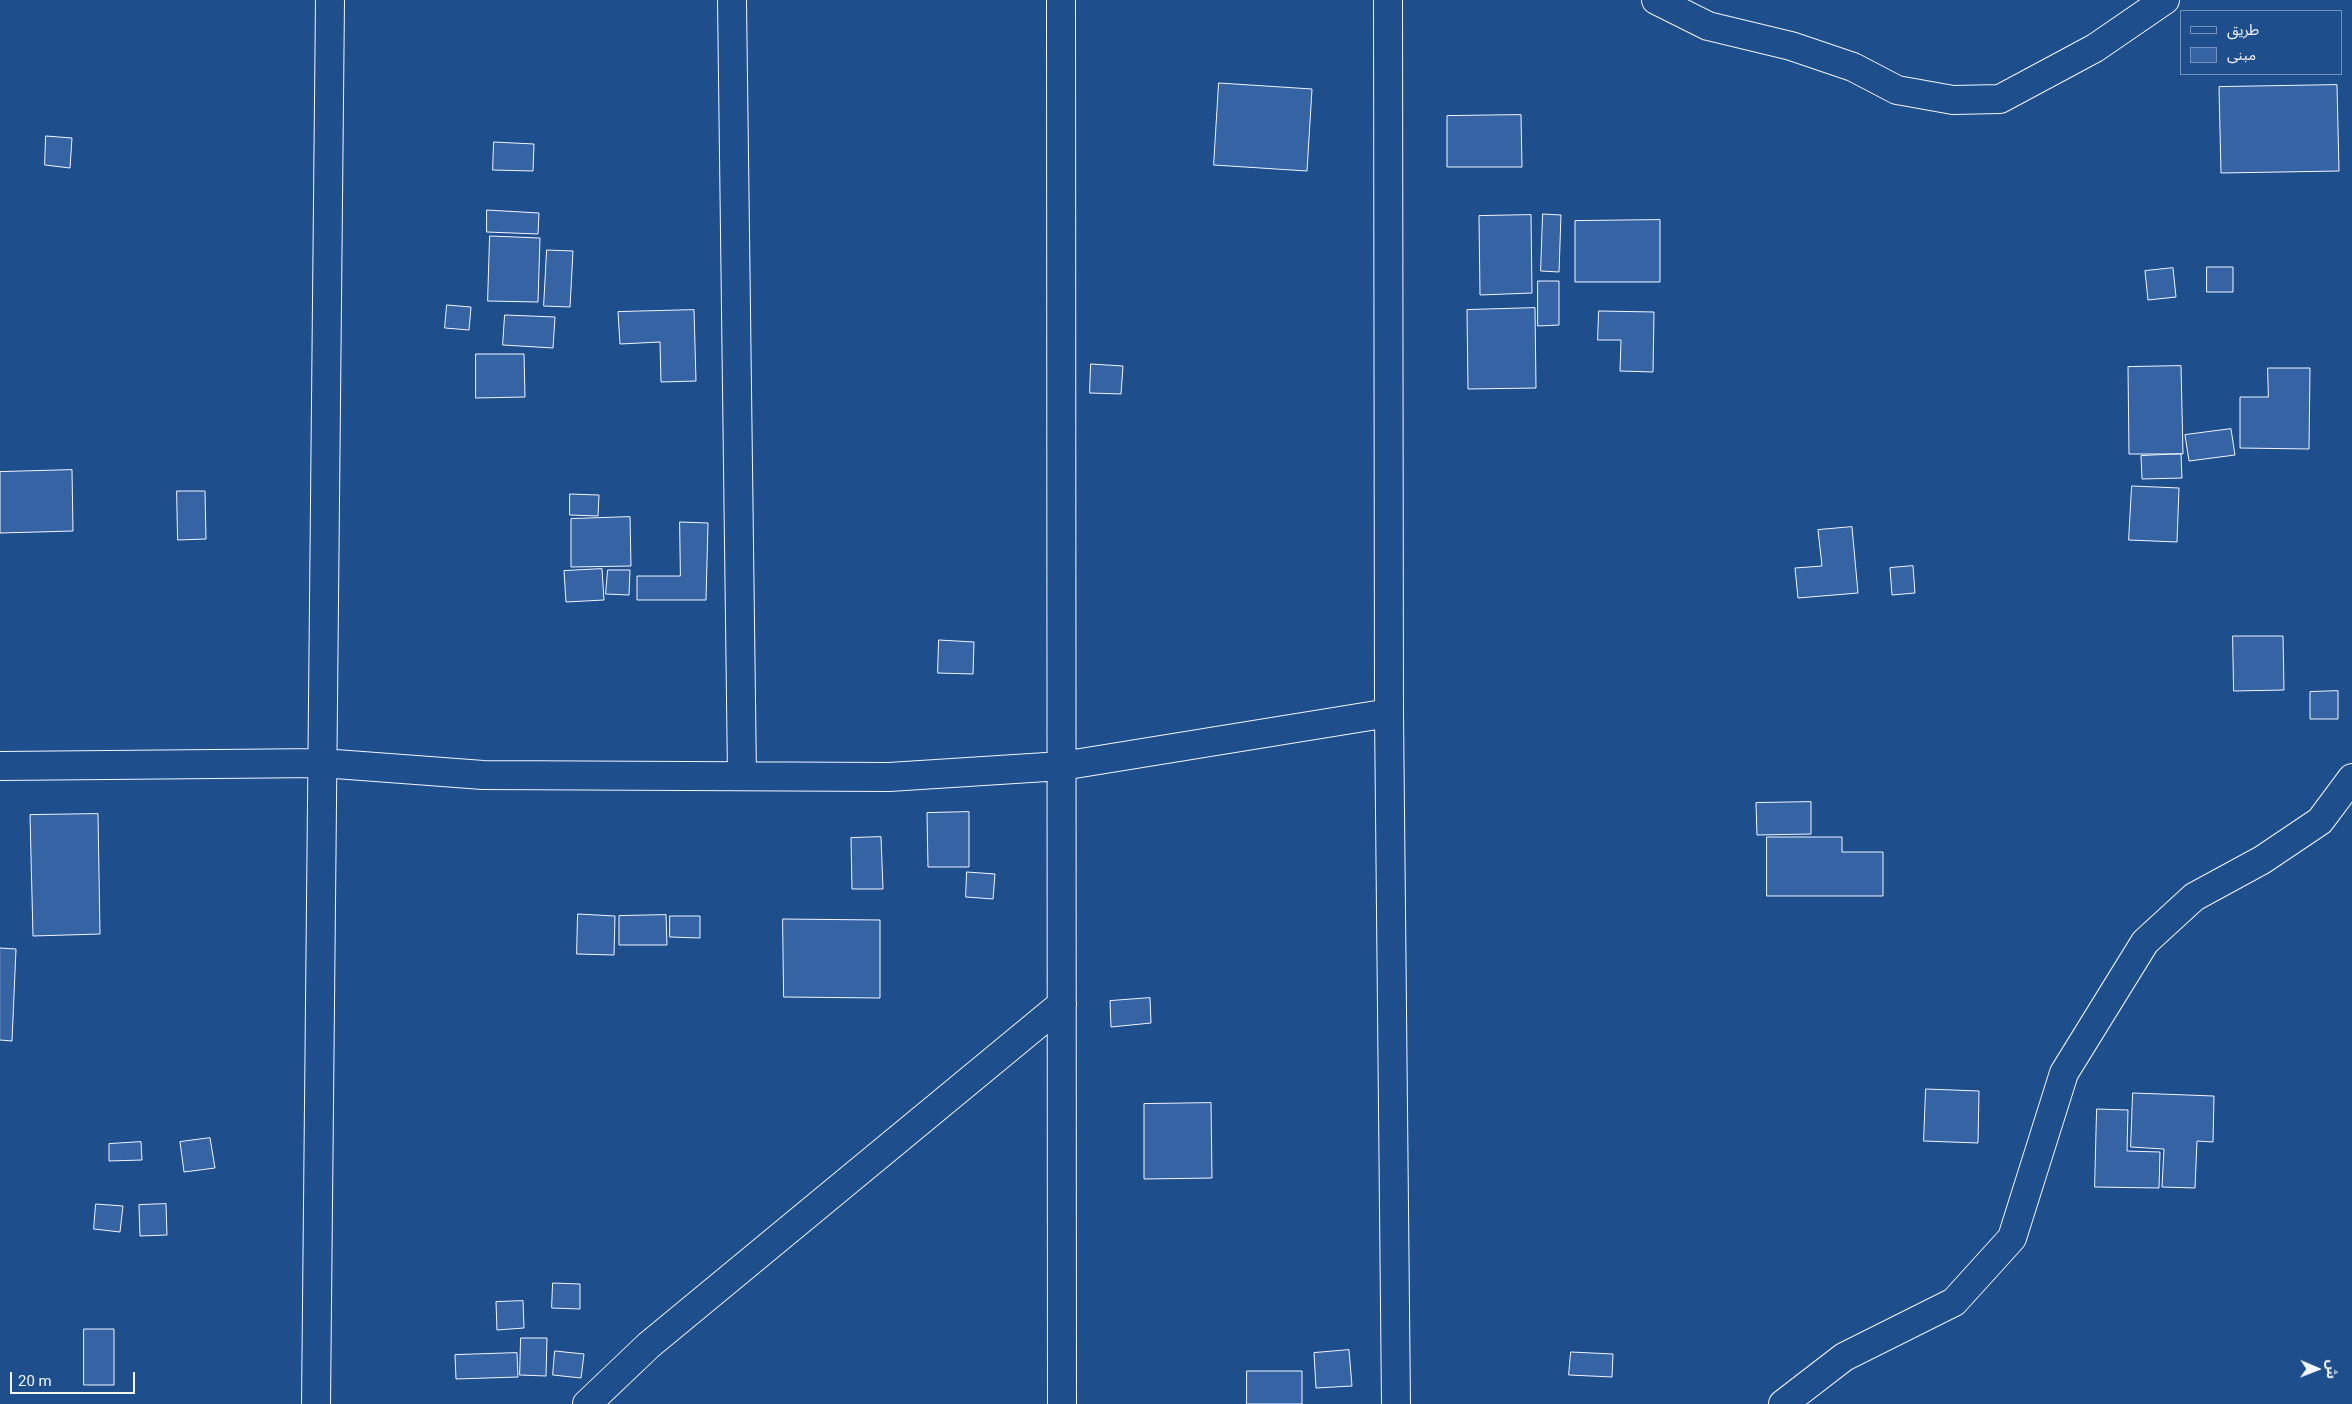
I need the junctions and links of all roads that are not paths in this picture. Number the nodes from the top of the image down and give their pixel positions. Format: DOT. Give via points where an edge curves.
graph roads {
  1 [pos="330,0"];
  2 [pos="732,0"];
  3 [pos="1061,0"];
  4 [pos="1388,0"];
  5 [pos="1656,0"];
  6 [pos="2165,0"];
  7 [pos="1389,713"];
  8 [pos="322,763"];
  9 [pos="0,766"];
  10 [pos="1062,766"];
  11 [pos="742,776"];
  12 [pos="2352,778"];
  13 [pos="1062,1004"];
  14 [pos="316,1404"];
  15 [pos="587,1404"];
  16 [pos="1062,1404"];
  17 [pos="1396,1404"];
  18 [pos="1783,1404"];
  1 -- 8 [label="street"];
  2 -- 11 [label="street"];
  3 -- 10 [label="street"];
  4 -- 7 [label="street"];
  5 -- 6 [label="street" via="1708,26 1791,46 1853,67 1897,90 1953,100 2000,99 2095,48"];
  7 -- 10 [label="street"];
  7 -- 17 [label="street"];
  8 -- 9 [label="street"];
  8 -- 11 [label="street" via="483,774"];
  8 -- 14 [label="street"];
  10 -- 11 [label="street" via="889,777"];
  10 -- 13 [label="street"];
  12 -- 18 [label="street" via="2320,821 2262,860 2194,896 2145,942 2064,1073 2012,1238 1954,1302 1844,1357"];
  13 -- 15 [label="street" via="648,1345"];
  13 -- 16 [label="street"];
}
